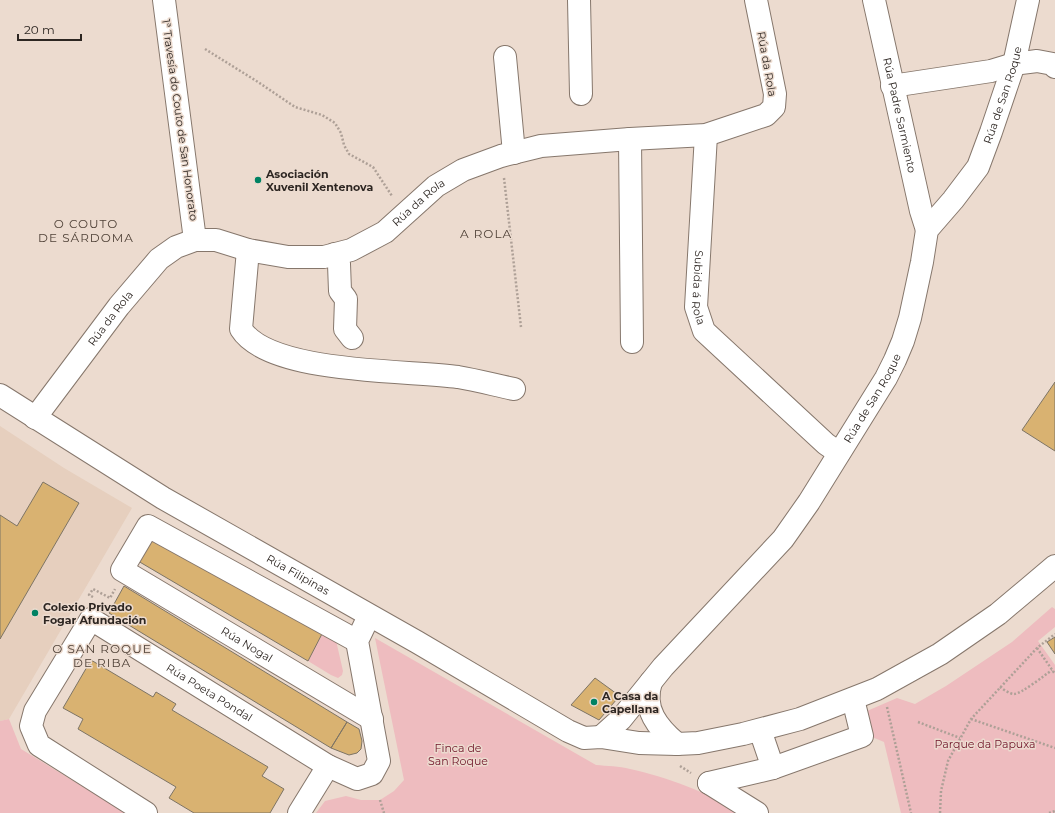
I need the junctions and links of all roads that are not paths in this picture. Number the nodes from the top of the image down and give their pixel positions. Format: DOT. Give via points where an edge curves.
graph roads {
  1 [pos="164,0"];
  2 [pos="579,0"];
  3 [pos="756,0"];
  4 [pos="874,0"];
  5 [pos="1028,0"];
  6 [pos="505,58"];
  7 [pos="1014,64"];
  8 [pos="1055,67"];
  9 [pos="892,86"];
  10 [pos="581,94"];
  11 [pos="706,134"];
  12 [pos="630,139"];
  13 [pos="514,153"];
  14 [pos="927,230"];
  15 [pos="195,240"];
  16 [pos="248,250"];
  17 [pos="335,254"];
  18 [pos="352,338"];
  19 [pos="632,342"];
  20 [pos="514,389"];
  21 [pos="0,395"];
  22 [pos="35,418"];
  23 [pos="839,453"];
  24 [pos="1055,566"];
  25 [pos="369,616"];
  26 [pos="357,641"];
  27 [pos="651,682"];
  28 [pos="852,699"];
  29 [pos="372,719"];
  30 [pos="760,730"];
  31 [pos="601,737"];
  32 [pos="677,744"];
  33 [pos="328,766"];
  34 [pos="773,768"];
  35 [pos="146,813"];
  36 [pos="299,813"];
  37 [pos="757,813"];
  1 -- 15 [label="street, 1ª Travesía do Couto de San Honorato"];
  2 -- 10 [label="street"];
  3 -- 11 [label="street, Rúa da Rola" via="775,94 774,107 766,115"];
  4 -- 9 [label="street, Rúa Padre Sarmiento"];
  5 -- 7 [label="street, Rúa de San Roque"];
  6 -- 13 [label="street"];
  7 -- 8 [label="street" via="1037,61 1053,64"];
  7 -- 9 [label="street" via="991,71"];
  7 -- 14 [label="street, Rúa de San Roque" via="978,167"];
  9 -- 14 [label="street, Rúa Padre Sarmiento"];
  11 -- 12 [label="street, Rúa da Rola"];
  11 -- 23 [label="street, Subida á Rola" via="696,307 704,331 826,444"];
  12 -- 13 [label="street, Rúa da Rola" via="541,146"];
  12 -- 19 [label="street"];
  13 -- 17 [label="street, Rúa da Rola" via="463,170 436,186 385,232 351,250"];
  14 -- 23 [label="street, Rúa de San Roque" via="910,318 898,353 886,378"];
  15 -- 16 [label="street, Rúa da Rola" via="216,240"];
  15 -- 22 [label="street, Rúa da Rola" via="176,247 159,260 119,306"];
  16 -- 17 [label="street, Rúa da Rola" via="288,257 324,257"];
  16 -- 20 [label="street" via="241,329 245,336 264,349 308,363 458,377"];
  17 -- 18 [label="street" via="339,264 340,291 346,298 345,329"];
  21 -- 22 [label="street, Rúa Filipinas"];
  22 -- 25 [label="street, Rúa Filipinas" via="163,498"];
  23 -- 27 [label="street, Rúa de San Roque" via="783,538"];
  24 -- 28 [label="street, Rúa Filipinas" via="998,614 940,654 877,689"];
  25 -- 26 [label="street"];
  25 -- 31 [label="street, Rúa Filipinas" via="568,731 584,738"];
  26 -- 29 [label="street, Rúa Poeta Pondal"];
  26 -- 29 [label="street, Rúa Nogal" via="148,526 122,570"];
  27 -- 31 [label="street, Rúa de San Roque"];
  27 -- 32 [label="street" via="648,700 652,716"];
  28 -- 30 [label="street, Rúa Filipinas" via="800,719"];
  28 -- 34 [label="street" via="862,736"];
  29 -- 33 [label="street, Rúa Poeta Pondal" via="379,761 372,774 357,778"];
  30 -- 32 [label="street, Rúa Filipinas" via="698,743"];
  30 -- 34 [label="street"];
  31 -- 32 [label="street, Rúa Filipinas" via="639,743"];
  33 -- 35 [label="street, Rúa Poeta Pondal" via="93,609 35,711 31,726 39,746"];
  33 -- 36 [label="street"];
  34 -- 37 [label="street" via="709,783"];
}
